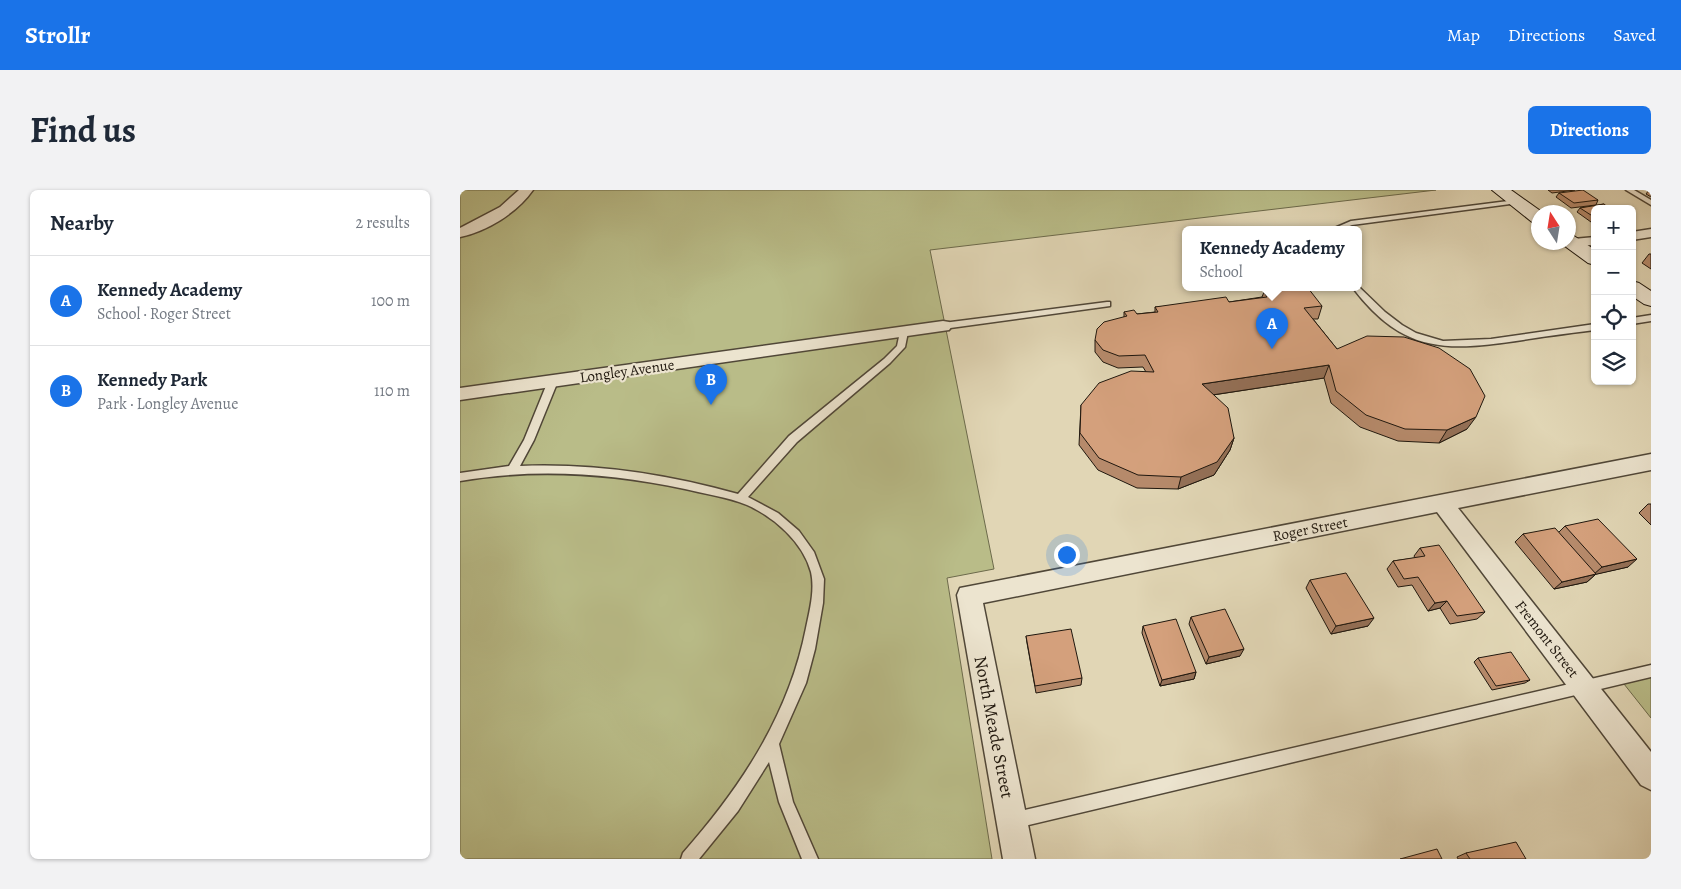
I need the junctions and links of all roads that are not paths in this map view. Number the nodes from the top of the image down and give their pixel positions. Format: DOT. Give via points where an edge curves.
graph roads {
  1 [pos="526,190"];
  2 [pos="1500,190"];
  3 [pos="1629,190"];
  4 [pos="1516,202"];
  5 [pos="1651,203"];
  6 [pos="1531,213"];
  7 [pos="1344,226"];
  8 [pos="460,233"];
  9 [pos="1651,234"];
  10 [pos="1636,236"];
  11 [pos="1591,241"];
  12 [pos="1576,242"];
  13 [pos="1576,246"];
  14 [pos="1591,256"];
  15 [pos="1636,290"];
  16 [pos="1360,291"];
  17 [pos="1651,300"];
  18 [pos="1107,304"];
  19 [pos="1651,318"];
  20 [pos="1636,320"];
  21 [pos="943,326"];
  22 [pos="1591,328"];
  23 [pos="904,332"];
  24 [pos="553,381"];
  25 [pos="460,394"];
  26 [pos="1649,464"];
  27 [pos="514,469"];
  28 [pos="460,477"];
  29 [pos="741,498"];
  30 [pos="1442,503"];
  31 [pos="970,595"];
  32 [pos="1651,671"];
  33 [pos="1584,687"];
  34 [pos="772,745"];
  35 [pos="1651,775"];
  36 [pos="1012,821"];
  37 [pos="688,859"];
  38 [pos="810,859"];
  39 [pos="1020,859"];
  1 -- 8 [label="street" via="499,214"];
  2 -- 4 [label="street"];
  3 -- 5 [label="lane"];
  4 -- 6 [label="street"];
  4 -- 7 [label="lane"];
  9 -- 10 [label="street"];
  11 -- 12 [label="street"];
  13 -- 14 [label="street"];
  15 -- 17 [label="street"];
  16 -- 22 [label="lane" via="1400,328 1440,343 1481,344"];
  18 -- 21 [label="lane"];
  19 -- 20 [label="lane"];
  21 -- 23 [label="street, Longley Avenue"];
  23 -- 24 [label="street, Longley Avenue"];
  23 -- 29 [label="lane" via="902,347 793,439"];
  24 -- 25 [label="street, Longley Avenue"];
  24 -- 27 [label="lane"];
  26 -- 30 [label="street, Roger Street"];
  27 -- 28 [label="lane"];
  27 -- 29 [label="lane" via="590,469 628,473"];
  29 -- 34 [label="lane" via="765,510 806,546 816,568 819,589 807,657"];
  30 -- 31 [label="street, Roger Street"];
  30 -- 33 [label="street, Fremont Street"];
  31 -- 36 [label="street, North Meade Street"];
  32 -- 33 [label="lane"];
  33 -- 35 [label="street, Fremont Street"];
  33 -- 36 [label="lane"];
  34 -- 37 [label="lane" via="731,807"];
  34 -- 38 [label="lane" via="786,802"];
  36 -- 39 [label="street, North Meade Street"];
}
